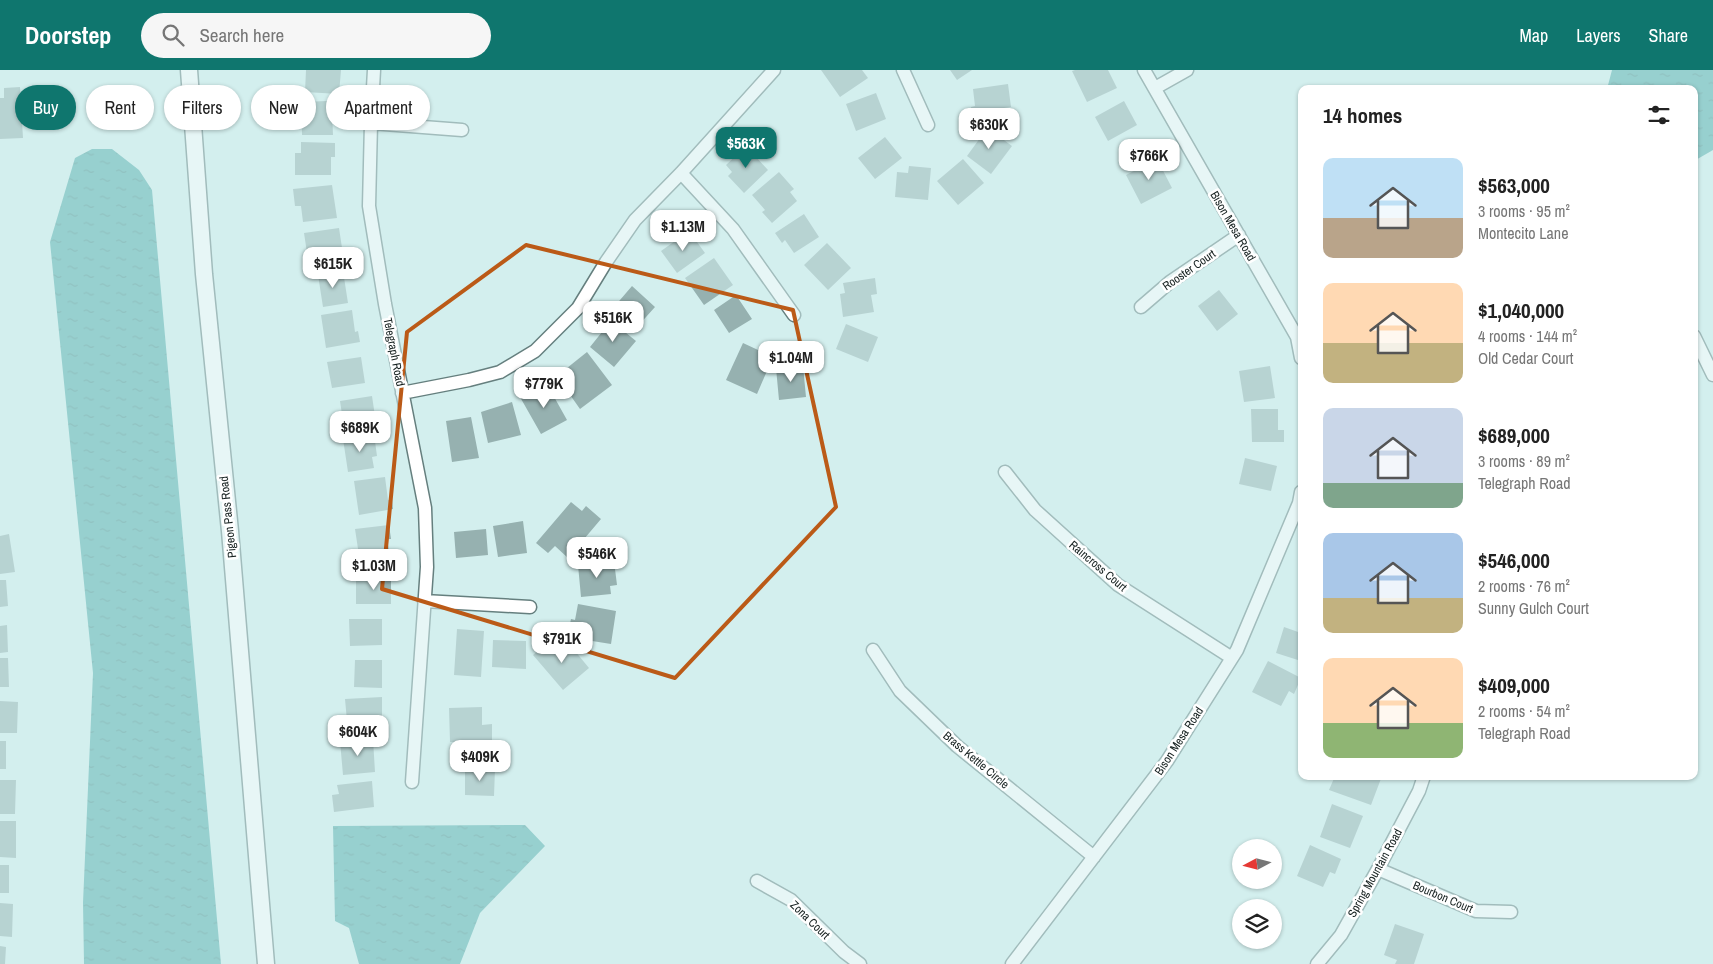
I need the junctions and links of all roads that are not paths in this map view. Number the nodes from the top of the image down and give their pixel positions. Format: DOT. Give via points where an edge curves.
graph roads {
  1 [pos="189,70"];
  2 [pos="374,70"];
  3 [pos="774,70"];
  4 [pos="903,70"];
  5 [pos="1144,70"];
  6 [pos="1187,70"];
  7 [pos="373,85"];
  8 [pos="1155,88"];
  9 [pos="928,125"];
  10 [pos="430,128"];
  11 [pos="370,130"];
  12 [pos="462,130"];
  13 [pos="681,173"];
  14 [pos="1239,235"];
  15 [pos="1141,307"];
  16 [pos="794,316"];
  17 [pos="1298,334"];
  18 [pos="1698,348"];
  19 [pos="1713,375"];
  20 [pos="402,393"];
  21 [pos="1005,472"];
  22 [pos="1298,503"];
  23 [pos="424,601"];
  24 [pos="530,607"];
  25 [pos="873,650"];
  26 [pos="1232,658"];
  27 [pos="1422,780"];
  28 [pos="412,782"];
  29 [pos="1094,857"];
  30 [pos="1378,869"];
  31 [pos="757,881"];
  32 [pos="1510,912"];
  33 [pos="266,964"];
  34 [pos="860,964"];
  35 [pos="1012,964"];
  36 [pos="1316,964"];
  1 -- 33 [label="street, Pigeon Pass Road" via="204,274"];
  2 -- 7 [label="street, Telegraph Road"];
  3 -- 13 [label="street"];
  4 -- 9 [label="street"];
  5 -- 8 [label="street, Bison Mesa Road"];
  6 -- 8 [label="street"];
  8 -- 14 [label="street, Bison Mesa Road"];
  10 -- 12 [label="street"];
  11 -- 20 [label="street, Telegraph Road" via="369,206"];
  13 -- 16 [label="street" via="733,229"];
  13 -- 20 [label="street" via="635,220 578,308 535,350 500,372"];
  14 -- 15 [label="street, Rooster Court" via="1170,282"];
  14 -- 17 [label="street, Bison Mesa Road"];
  18 -- 19 [label="street"];
  20 -- 23 [label="street, Telegraph Road" via="425,508"];
  21 -- 26 [label="street, Raincross Court" via="1035,510 1118,585"];
  22 -- 26 [label="street, Bison Mesa Road"];
  23 -- 24 [label="street"];
  23 -- 28 [label="street, Telegraph Road"];
  25 -- 29 [label="street, Brass Kettle Circle" via="900,691 957,746"];
  26 -- 29 [label="street, Bison Mesa Road" via="1167,761"];
  27 -- 30 [label="street, Spring Mountain Road"];
  29 -- 35 [label="street, Bison Mesa Road"];
  30 -- 32 [label="street, Bourbon Court" via="1476,912"];
  30 -- 36 [label="street, Spring Mountain Road" via="1341,935"];
  31 -- 34 [label="street, Zona Court" via="791,900"];
}
